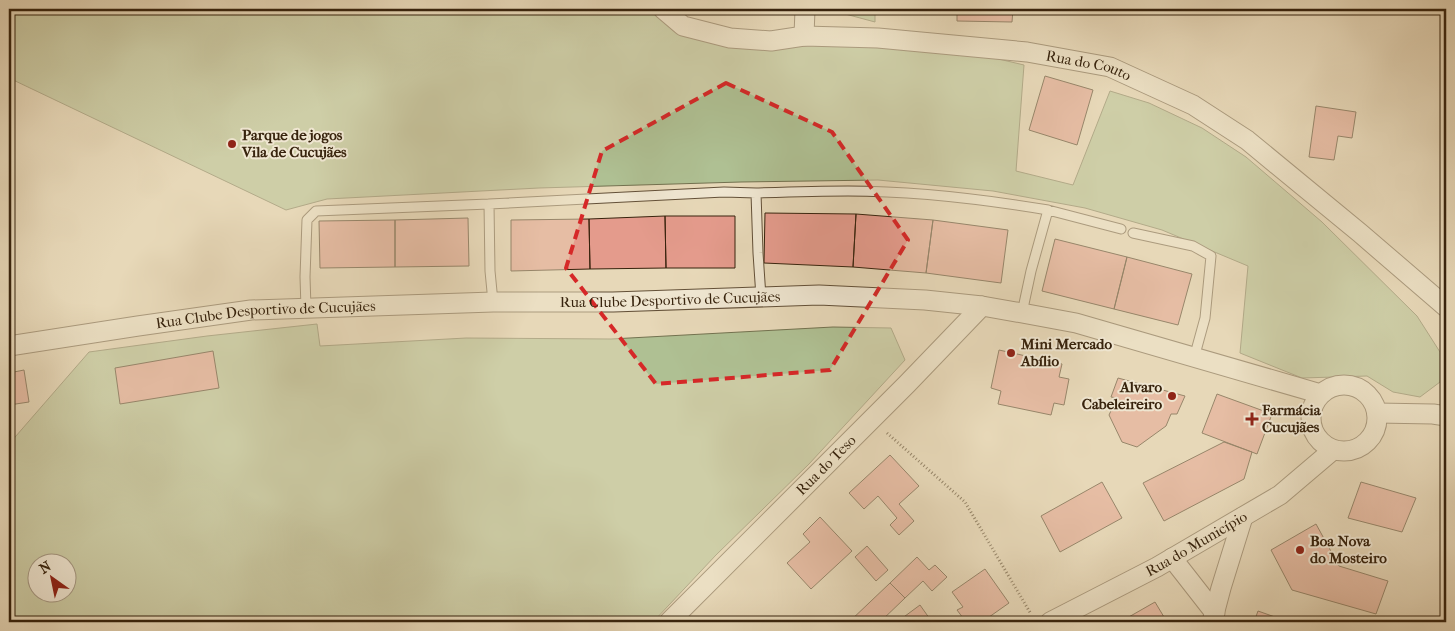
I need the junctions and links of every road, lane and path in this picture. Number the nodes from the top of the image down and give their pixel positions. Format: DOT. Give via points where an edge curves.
graph roads {
  1 [pos="663,9"];
  2 [pos="805,9"];
  3 [pos="804,36"];
  4 [pos="756,193"];
  5 [pos="489,204"];
  6 [pos="1048,210"];
  7 [pos="1121,229"];
  8 [pos="1133,233"];
  9 [pos="761,297"];
  10 [pos="492,302"];
  11 [pos="982,306"];
  12 [pos="1446,307"];
  13 [pos="306,308"];
  14 [pos="1022,313"];
  15 [pos="9,346"];
  16 [pos="1194,358"];
  17 [pos="1321,394"];
  18 [pos="1377,413"];
  19 [pos="1446,416"];
  20 [pos="872,419"];
  21 [pos="1333,450"];
  22 [pos="1243,516"];
  23 [pos="1172,558"];
  24 [pos="1214,617"];
  25 [pos="669,622"];
  26 [pos="1036,622"];
  27 [pos="1050,622"];
  1 -- 3 [label="street, Rua do Couto" via="683,26 730,38 771,41"];
  2 -- 3 [label="street"];
  3 -- 12 [label="street, Rua do Couto" via="878,38 1027,52 1110,67 1193,105 1247,140"];
  4 -- 5 [label="lane"];
  4 -- 6 [label="lane" via="849,191 919,194"];
  4 -- 9 [label="lane"];
  5 -- 10 [label="lane"];
  5 -- 13 [label="lane" via="316,211 307,220"];
  6 -- 7 [label="lane"];
  6 -- 14 [label="lane"];
  8 -- 16 [label="lane" via="1193,246 1211,256 1205,318"];
  9 -- 10 [label="street, Rua Clube Desportivo de Cucujães"];
  9 -- 11 [label="street, Rua Clube Desportivo de Cucujães" via="819,295"];
  10 -- 13 [label="street, Rua Clube Desportivo de Cucujães"];
  11 -- 14 [label="street, Rua Clube Desportivo de Cucujães"];
  11 -- 20 [label="street, Rua do Teso"];
  13 -- 15 [label="street, Rua Clube Desportivo de Cucujães" via="251,310"];
  14 -- 16 [label="street, Rua Clube Desportivo de Cucujães" via="1076,323"];
  16 -- 17 [label="street, Rua Clube Desportivo de Cucujães"];
  17 -- 18 [label="street" via="1331,387 1355,386 1365,392"];
  17 -- 21 [label="street" via="1314,403 1311,425 1319,440"];
  18 -- 19 [label="street"];
  18 -- 21 [label="street" via="1373,435 1366,443 1344,452"];
  20 -- 25 [label="street, Rua do Teso"];
  20 -- 26 [label="path" via="966,502"];
  21 -- 22 [label="street, Rua do Município" via="1280,495"];
  22 -- 23 [label="street, Rua do Município"];
  22 -- 24 [label="street"];
  23 -- 24 [label="street"];
  23 -- 27 [label="street, Rua do Município"];
}
